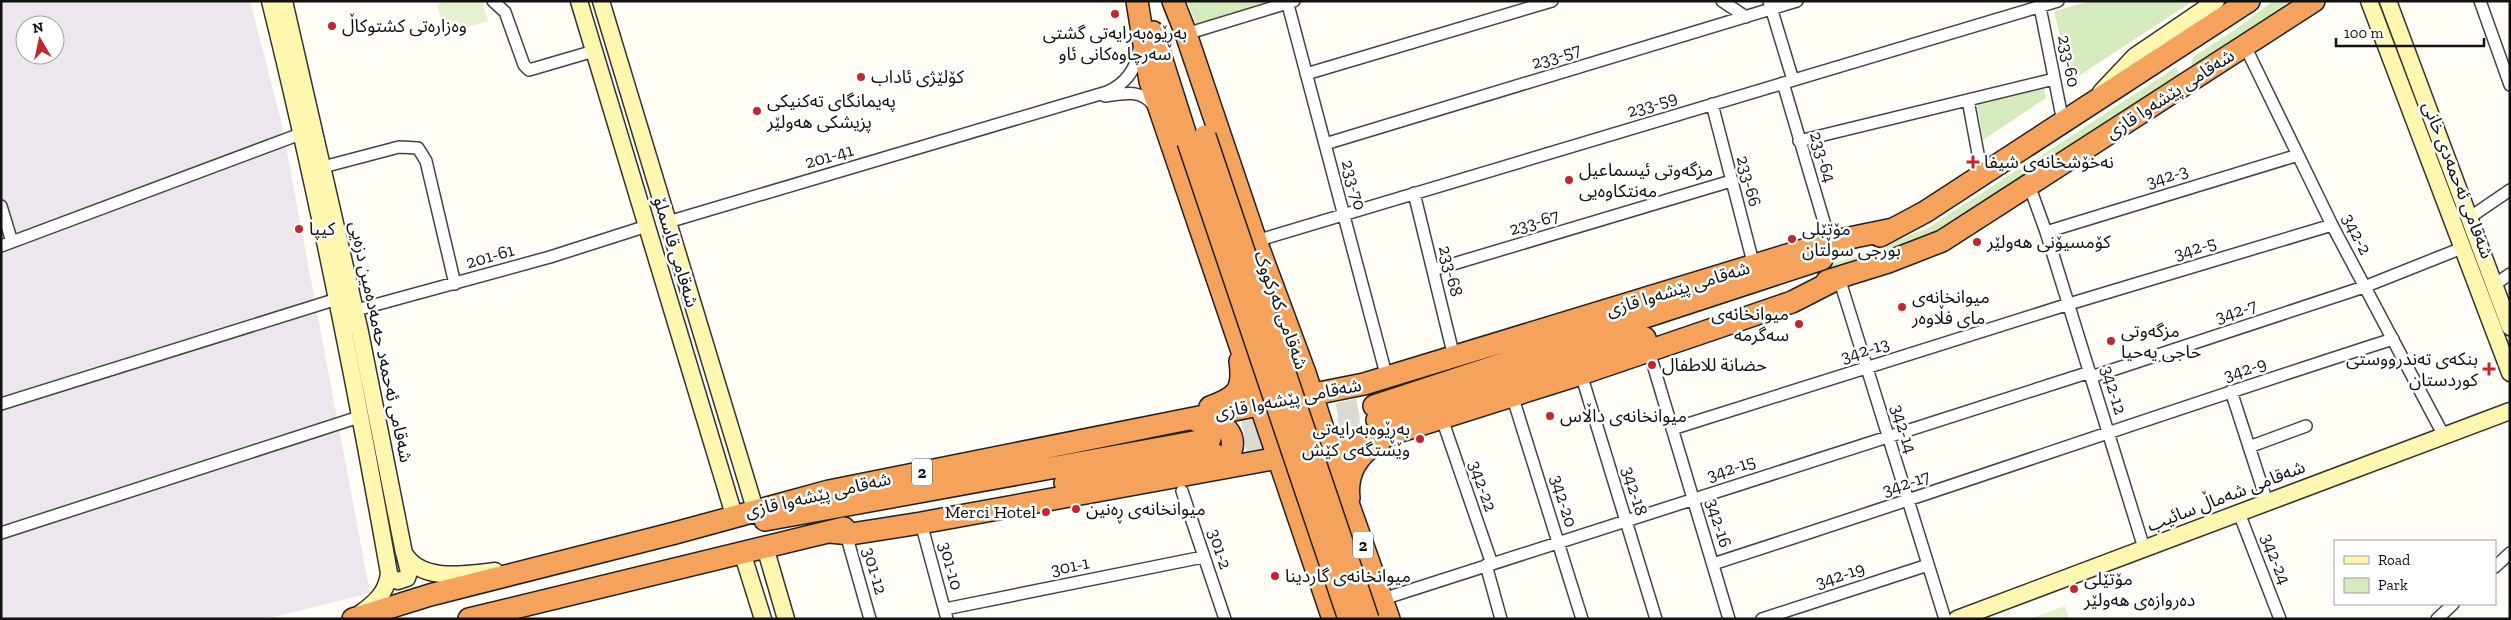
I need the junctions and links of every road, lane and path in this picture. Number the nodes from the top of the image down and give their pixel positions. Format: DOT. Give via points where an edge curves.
graph roads {
  1 [pos="270,1"];
  2 [pos="284,1"];
  3 [pos="494,1"];
  4 [pos="579,1"];
  5 [pos="601,1"];
  6 [pos="1137,1"];
  7 [pos="1161,1"];
  8 [pos="1173,1"];
  9 [pos="1552,1"];
  10 [pos="1722,1"];
  11 [pos="1797,1"];
  12 [pos="2016,1"];
  13 [pos="2058,1"];
  14 [pos="2216,1"];
  15 [pos="2249,1"];
  16 [pos="2314,1"];
  17 [pos="2369,1"];
  18 [pos="2388,1"];
  19 [pos="2480,1"];
  20 [pos="1290,2"];
  21 [pos="1770,5"];
  22 [pos="2040,7"];
  23 [pos="1142,12"];
  24 [pos="2020,13"];
  25 [pos="1746,17"];
  26 [pos="1186,34"];
  27 [pos="2189,40"];
  28 [pos="2245,46"];
  29 [pos="594,51"];
  30 [pos="2210,69"];
  31 [pos="1306,74"];
  32 [pos="2054,79"];
  33 [pos="1788,81"];
  34 [pos="2510,85"];
  35 [pos="628,88"];
  36 [pos="607,94"];
  37 [pos="1086,99"];
  38 [pos="1968,100"];
  39 [pos="2092,103"];
  40 [pos="1712,104"];
  41 [pos="1164,122"];
  42 [pos="2063,122"];
  43 [pos="303,133"];
  44 [pos="1197,139"];
  45 [pos="1799,141"];
  46 [pos="1325,144"];
  47 [pos="2298,155"];
  48 [pos="323,167"];
  49 [pos="1982,175"];
  50 [pos="1731,181"];
  51 [pos="2029,185"];
  52 [pos="2510,190"];
  53 [pos="1414,193"];
  54 [pos="1,206"];
  55 [pos="1344,215"];
  56 [pos="2469,218"];
  57 [pos="668,222"];
  58 [pos="2332,225"];
  59 [pos="647,226"];
  60 [pos="1893,229"];
  61 [pos="2046,232"];
  62 [pos="1256,241"];
  63 [pos="1830,242"];
  64 [pos="7,244"];
  65 [pos="2462,248"];
  66 [pos="1754,266"];
  67 [pos="1433,270"];
  68 [pos="2510,274"];
  69 [pos="1839,278"];
  70 [pos="455,284"];
  71 [pos="2494,285"];
  72 [pos="2364,287"];
  73 [pos="2069,304"];
  74 [pos="344,308"];
  75 [pos="1228,312"];
  76 [pos="1285,318"];
  77 [pos="2510,327"];
  78 [pos="2392,339"];
  79 [pos="1238,343"];
  80 [pos="1649,351"];
  81 [pos="1449,358"];
  82 [pos="1867,368"];
  83 [pos="1305,373"];
  84 [pos="2510,373"];
  85 [pos="1581,374"];
  86 [pos="2091,374"];
  87 [pos="1387,378"];
  88 [pos="1345,389"];
  89 [pos="2231,391"];
  90 [pos="1512,395"];
  91 [pos="1310,400"];
  92 [pos="1,404"];
  93 [pos="2510,411"];
  94 [pos="727,416"];
  95 [pos="360,417"];
  96 [pos="1280,418"];
  97 [pos="1442,419"];
  98 [pos="1172,421"];
  99 [pos="706,423"];
  100 [pos="2306,426"];
  101 [pos="1672,428"];
  102 [pos="1408,430"];
  103 [pos="2109,434"];
  104 [pos="1888,436"];
  105 [pos="2444,436"];
  106 [pos="1324,446"];
  107 [pos="2249,447"];
  108 [pos="1212,455"];
  109 [pos="1279,455"];
  110 [pos="1181,484"];
  111 [pos="1290,498"];
  112 [pos="1693,498"];
  113 [pos="1909,501"];
  114 [pos="2267,502"];
  115 [pos="1349,506"];
  116 [pos="755,509"];
  117 [pos="2239,512"];
  118 [pos="734,515"];
  119 [pos="1626,520"];
  120 [pos="921,523"];
  121 [pos="1357,528"];
  122 [pos="675,532"];
  123 [pos="838,533"];
  124 [pos="1,534"];
  125 [pos="1558,542"];
  126 [pos="765,547"];
  127 [pos="1308,548"];
  128 [pos="2144,548"];
  129 [pos="742,552"];
  130 [pos="404,553"];
  131 [pos="2510,553"];
  132 [pos="1203,557"];
  133 [pos="1713,564"];
  134 [pos="1489,565"];
  135 [pos="1928,565"];
  136 [pos="2496,566"];
  137 [pos="537,567"];
  138 [pos="389,573"];
  139 [pos="779,596"];
  140 [pos="757,601"];
  141 [pos="2453,605"];
  142 [pos="1386,609"];
  143 [pos="946,614"];
  144 [pos="472,618"];
  145 [pos="353,619"];
  146 [pos="763,619"];
  147 [pos="786,619"];
  148 [pos="870,619"];
  149 [pos="1225,619"];
  150 [pos="1333,619"];
  151 [pos="1349,619"];
  152 [pos="1368,619"];
  153 [pos="1501,619"];
  154 [pos="1582,619"];
  155 [pos="1656,619"];
  156 [pos="1729,619"];
  157 [pos="1762,619"];
  158 [pos="1945,619"];
  159 [pos="1957,619"];
  160 [pos="2280,619"];
  161 [pos="2437,619"];
  1 -- 43 [label="main road, شەقامی ئەحمەد حەمەدەمین دزەیی"];
  2 -- 48 [label="main road, شەقامی ئەحمەد حەمەدەمین دزەیی"];
  3 -- 29 [label="street" via="505,12 524,65 529,70"];
  4 -- 29 [label="main road, شەقامی قاسملۆ"];
  5 -- 35 [label="main road, شەقامی قاسملۆ"];
  6 -- 23 [label="highway, شەقامی کەرکووک"];
  7 -- 44 [label="highway, شەقامی کەرکووک"];
  8 -- 26 [label="highway, شەقامی کەرکووک"];
  9 -- 31 [label="street"];
  10 -- 25 [label="street"];
  11 -- 21 [label="street, 233-57"];
  12 -- 24 [label="street"];
  13 -- 22 [label="street, 233-59"];
  14 -- 39 [label="main road" via="2135,56"];
  15 -- 27 [label="highway, شەقامی پێشەوا قازی"];
  16 -- 28 [label="highway, شەقامی پێشەوا قازی"];
  17 -- 65 [label="main road, شەقامی ئەحمەدی خانی"];
  18 -- 56 [label="main road, شەقامی ئەحمەدی خانی"];
  19 -- 34 [label="street"];
  20 -- 26 [label="street"];
  20 -- 31 [label="street, 233-70"];
  21 -- 25 [label="street, 233-57"];
  21 -- 33 [label="street, 233-64"];
  22 -- 24 [label="street, 233-59"];
  22 -- 32 [label="street, 233-60"];
  23 -- 37 [label="street, 201-41" via="1139,52 1132,72 1119,86"];
  23 -- 41 [label="highway, شەقامی کەرکووک" via="1150,81"];
  23 -- 44 [label="highway, شەقامی کەرکووک"];
  24 -- 33 [label="street, 233-59"];
  25 -- 46 [label="street, 233-57"];
  26 -- 62 [label="highway, شەقامی کەرکووک"];
  27 -- 30 [label="highway" via="2180,52 2184,67 2194,72"];
  27 -- 39 [label="highway, شەقامی پێشەوا قازی"];
  28 -- 30 [label="highway, شەقامی پێشەوا قازی"];
  28 -- 47 [label="street, 342-2"];
  29 -- 36 [label="main road, شەقامی قاسملۆ"];
  30 -- 51 [label="highway, شەقامی پێشەوا قازی"];
  31 -- 46 [label="street, 233-70"];
  32 -- 38 [label="street"];
  32 -- 42 [label="street, 233-60"];
  33 -- 40 [label="street, 233-59"];
  33 -- 45 [label="street, 233-64"];
  35 -- 36 [label="main road"];
  35 -- 57 [label="main road, شەقامی قاسملۆ"];
  36 -- 59 [label="main road, شەقامی قاسملۆ"];
  37 -- 41 [label="street, 201-41" via="1140,94 1151,102"];
  37 -- 57 [label="street, 201-41"];
  38 -- 45 [label="street"];
  38 -- 49 [label="street"];
  39 -- 42 [label="highway, شەقامی پێشەوا قازی"];
  40 -- 50 [label="street, 233-66"];
  40 -- 53 [label="street, 233-59"];
  41 -- 75 [label="highway, شەقامی کەرکووک"];
  42 -- 49 [label="highway, شەقامی پێشەوا قازی"];
  43 -- 64 [label="street"];
  43 -- 74 [label="main road, شەقامی ئەحمەد حەمەدەمین دزەیی"];
  44 -- 151 [label="highway, شەقامی کەرکووک, bridge"];
  44 -- 152 [label="highway, شەقامی کەرکووک, bridge"];
  45 -- 63 [label="street, 233-64"];
  46 -- 55 [label="street, 233-70"];
  47 -- 58 [label="street, 342-2"];
  47 -- 61 [label="street, 342-3"];
  48 -- 70 [label="street" via="399,147 418,148 426,161"];
  48 -- 74 [label="main road, شەقامی ئەحمەد حەمەدەمین دزەیی"];
  49 -- 60 [label="highway, شەقامی پێشەوا قازی"];
  50 -- 66 [label="street, 233-66"];
  50 -- 67 [label="street, 233-67"];
  51 -- 61 [label="street, 342-12"];
  51 -- 69 [label="highway, شەقامی پێشەوا قازی" via="1942,241"];
  52 -- 56 [label="street"];
  53 -- 55 [label="street, 233-59"];
  53 -- 67 [label="street, 233-68"];
  54 -- 64 [label="street"];
  55 -- 62 [label="street, 233-59"];
  55 -- 87 [label="street, 233-70"];
  56 -- 71 [label="main road, شەقامی ئەحمەدی خانی"];
  57 -- 94 [label="main road, شەقامی قاسملۆ"];
  58 -- 72 [label="street, 342-2"];
  58 -- 73 [label="street, 342-5"];
  59 -- 70 [label="street, 201-61"];
  59 -- 99 [label="main road, شەقامی قاسملۆ"];
  60 -- 63 [label="highway, شەقامی پێشەوا قازی"];
  60 -- 69 [label="highway, شەقامی پێشەوا قازی" via="1860,246 1376,413"];
  61 -- 73 [label="street, 342-12"];
  62 -- 76 [label="highway, شەقامی کەرکووک"];
  63 -- 66 [label="highway, شەقامی پێشەوا قازی"];
  65 -- 72 [label="street, 342-7"];
  65 -- 84 [label="main road, شەقامی ئەحمەدی خانی"];
  66 -- 81 [label="highway, شەقامی پێشەوا قازی"];
  67 -- 81 [label="street, 233-68"];
  68 -- 71 [label="street"];
  69 -- 80 [label="highway, شەقامی پێشەوا قازی" via="1792,302"];
  69 -- 82 [label="street, 342-14"];
  70 -- 74 [label="street, 201-61"];
  71 -- 77 [label="main road, شەقامی ئەحمەدی خانی"];
  72 -- 78 [label="street, 342-2"];
  72 -- 86 [label="street, 342-7"];
  73 -- 82 [label="street, 342-13"];
  73 -- 86 [label="street, 342-12"];
  74 -- 92 [label="street, 201-61"];
  74 -- 95 [label="main road, شەقامی ئەحمەد حەمەدەمین دزەیی"];
  74 -- 130 [label="main road, شەقامی ئەحمەد حەمەدەمین دزەیی"];
  75 -- 76 [label="highway" via="1242,341 1258,350 1267,350 1279,343 1285,331"];
  75 -- 79 [label="highway, شەقامی کەرکووک"];
  76 -- 83 [label="highway, شەقامی کەرکووک"];
  78 -- 89 [label="street, 342-9"];
  78 -- 105 [label="street, 342-2"];
  79 -- 96 [label="highway, شەقامی کەرکووک" via="1249,372"];
  79 -- 98 [label="highway" via="1242,378 1235,395"];
  80 -- 85 [label="highway, شەقامی پێشەوا قازی"];
  80 -- 101 [label="street, 342-16"];
  81 -- 87 [label="highway, شەقامی پێشەوا قازی"];
  81 -- 102 [label="highway" via="1367,391 1361,397 1366,424 1373,433"];
  82 -- 101 [label="street, 342-13"];
  82 -- 104 [label="street, 342-14"];
  83 -- 88 [label="highway" via="1316,386 1327,390"];
  83 -- 91 [label="highway"];
  85 -- 90 [label="highway, شەقامی پێشەوا قازی"];
  85 -- 119 [label="street, 342-18"];
  86 -- 103 [label="street, 342-12"];
  86 -- 104 [label="street, 342-15"];
  87 -- 88 [label="highway, شەقامی پێشەوا قازی"];
  88 -- 91 [label="highway"];
  89 -- 103 [label="street, 342-9"];
  89 -- 107 [label="street"];
  90 -- 97 [label="highway, شەقامی پێشەوا قازی"];
  90 -- 125 [label="street, 342-20"];
  91 -- 96 [label="highway"];
  91 -- 96 [label="highway, شەقامی پێشەوا قازی"];
  91 -- 106 [label="highway"];
  93 -- 105 [label="main road, شەقامی شەماڵ سائیب"];
  94 -- 99 [label="main road" via="718,423"];
  94 -- 116 [label="main road, شەقامی قاسملۆ"];
  95 -- 124 [label="street"];
  95 -- 138 [label="main road, شەقامی ئەحمەد حەمەدەمین دزەیی"];
  96 -- 98 [label="highway, شەقامی پێشەوا قازی / 2" via="1234,410"];
  96 -- 106 [label="highway, 2"];
  96 -- 109 [label="highway"];
  96 -- 109 [label="highway"];
  97 -- 102 [label="highway, شەقامی پێشەوا قازی"];
  97 -- 134 [label="street, 342-22"];
  98 -- 110 [label="highway" via="1216,422 1224,426 1232,440 1231,454 1222,464"];
  98 -- 116 [label="highway, شەقامی پێشەوا قازی / 2" via="829,490"];
  99 -- 118 [label="main road, شەقامی قاسملۆ"];
  100 -- 107 [label="street"];
  101 -- 112 [label="street, 342-16"];
  102 -- 106 [label="highway, شەقامی پێشەوا قازی" via="1366,442"];
  102 -- 115 [label="highway" via="1366,450 1359,458 1350,478"];
  103 -- 113 [label="street, 342-17"];
  103 -- 128 [label="street, 342-12"];
  104 -- 112 [label="street, 342-15"];
  104 -- 113 [label="street, 342-14"];
  105 -- 114 [label="main road, شەقامی شەماڵ سائیب"];
  106 -- 109 [label="highway, شەقامی پێشەوا قازی"];
  106 -- 115 [label="highway, 2"];
  107 -- 114 [label="street"];
  108 -- 109 [label="highway, شەقامی پێشەوا قازی" via="1247,465"];
  108 -- 110 [label="highway, شەقامی پێشەوا قازی"];
  108 -- 111 [label="highway" via="1273,480"];
  108 -- 122 [label="highway, شەقامی پێشەوا قازی" via="859,503"];
  108 -- 123 [label="highway, شەقامی پێشەوا قازی" via="874,520"];
  109 -- 111 [label="highway"];
  110 -- 120 [label="highway, شەقامی پێشەوا قازی"];
  110 -- 132 [label="street, 301-2"];
  111 -- 127 [label="highway"];
  112 -- 119 [label="street, 342-15"];
  112 -- 133 [label="street, 342-16"];
  113 -- 133 [label="street, 342-17"];
  113 -- 135 [label="street, 342-14"];
  114 -- 117 [label="main road, شەقامی شەماڵ سائیب"];
  115 -- 121 [label="highway, 2"];
  116 -- 118 [label="highway, شەقامی پێشەوا قازی / 2"];
  117 -- 128 [label="main road, شەقامی شەماڵ سائیب"];
  117 -- 160 [label="street, 342-24"];
  118 -- 122 [label="highway, شەقامی پێشەوا قازی / 2"];
  119 -- 125 [label="street, 342-15"];
  119 -- 155 [label="street, 342-18"];
  120 -- 123 [label="highway, شەقامی پێشەوا قازی"];
  120 -- 143 [label="street, 301-10"];
  121 -- 127 [label="highway" via="1341,505 1321,504 1312,509 1304,522"];
  121 -- 142 [label="highway, 2"];
  122 -- 137 [label="highway, شەقامی پێشەوا قازی / 2"];
  123 -- 126 [label="highway, شەقامی پێشەوا قازی"];
  123 -- 148 [label="street, 301-12"];
  125 -- 134 [label="street, 342-15"];
  125 -- 154 [label="street, 342-20"];
  126 -- 129 [label="highway, شەقامی پێشەوا قازی"];
  126 -- 139 [label="main road"];
  127 -- 150 [label="highway"];
  128 -- 159 [label="main road, شەقامی شەماڵ سائیب"];
  129 -- 140 [label="main road"];
  129 -- 144 [label="highway, شەقامی پێشەوا قازی"];
  130 -- 137 [label="main road" via="413,566 428,572 465,574"];
  130 -- 138 [label="main road, شەقامی ئەحمەد حەمەدەمین دزەیی" via="409,572 406,578 398,581"];
  131 -- 136 [label="street"];
  132 -- 143 [label="street, 301-1"];
  132 -- 149 [label="street, 301-2"];
  133 -- 156 [label="street, 342-16"];
  134 -- 142 [label="street, 342-15"];
  134 -- 153 [label="street, 342-22"];
  135 -- 157 [label="street, 342-19"];
  135 -- 158 [label="street, 342-14"];
  137 -- 145 [label="highway, شەقامی پێشەوا قازی / 2"];
  138 -- 145 [label="main road" via="388,583 379,599"];
  139 -- 140 [label="main road"];
  139 -- 147 [label="main road"];
  140 -- 146 [label="main road"];
  141 -- 161 [label="street"];
}
